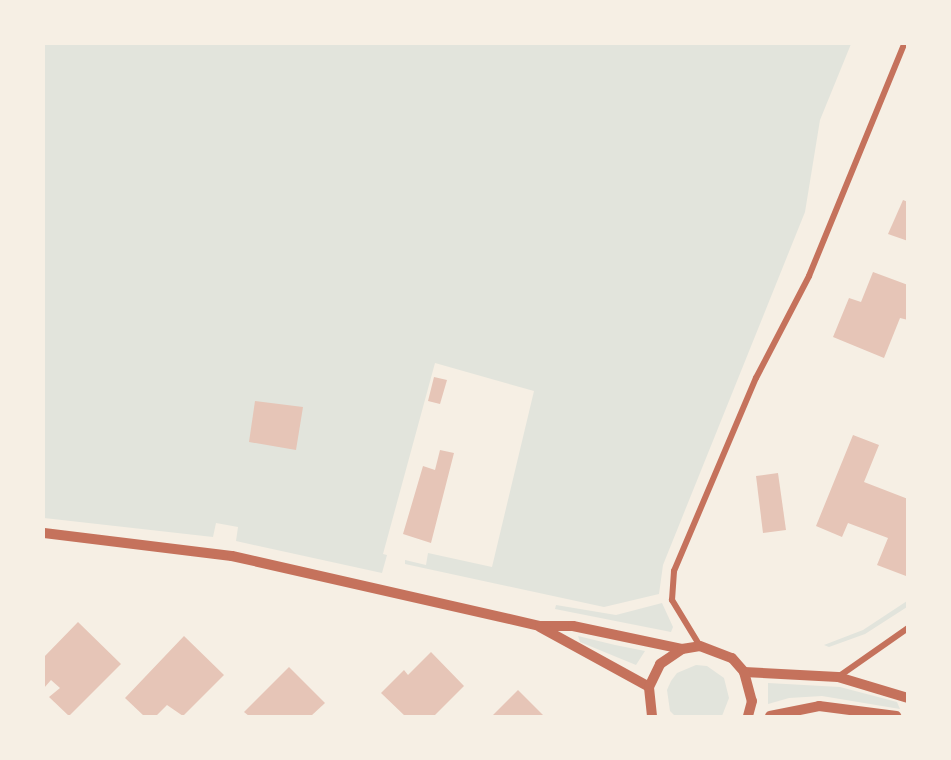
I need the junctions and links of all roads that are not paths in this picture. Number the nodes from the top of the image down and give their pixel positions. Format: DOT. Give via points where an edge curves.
graph roads {
  1 [pos="904,44"];
  2 [pos="44,533"];
  3 [pos="540,626"];
  4 [pos="908,628"];
  5 [pos="700,646"];
  6 [pos="682,649"];
  7 [pos="744,672"];
  8 [pos="838,677"];
  9 [pos="649,687"];
  10 [pos="908,698"];
  11 [pos="650,714"];
  12 [pos="748,717"];
  13 [pos="770,717"];
  14 [pos="896,717"];
  1 -- 5 [label="street" via="812,269 756,378 674,571 672,600"];
  2 -- 3 [label="street" via="232,556"];
  3 -- 6 [label="street" via="573,626"];
  3 -- 9 [label="street"];
  4 -- 8 [label="street"];
  5 -- 6 [label="street"];
  5 -- 7 [label="street" via="717,650"];
  6 -- 9 [label="street" via="660,664"];
  7 -- 8 [label="street"];
  7 -- 12 [label="street" via="752,701"];
  8 -- 10 [label="street"];
  9 -- 11 [label="street"];
  13 -- 14 [label="street" via="819,706"];
}
